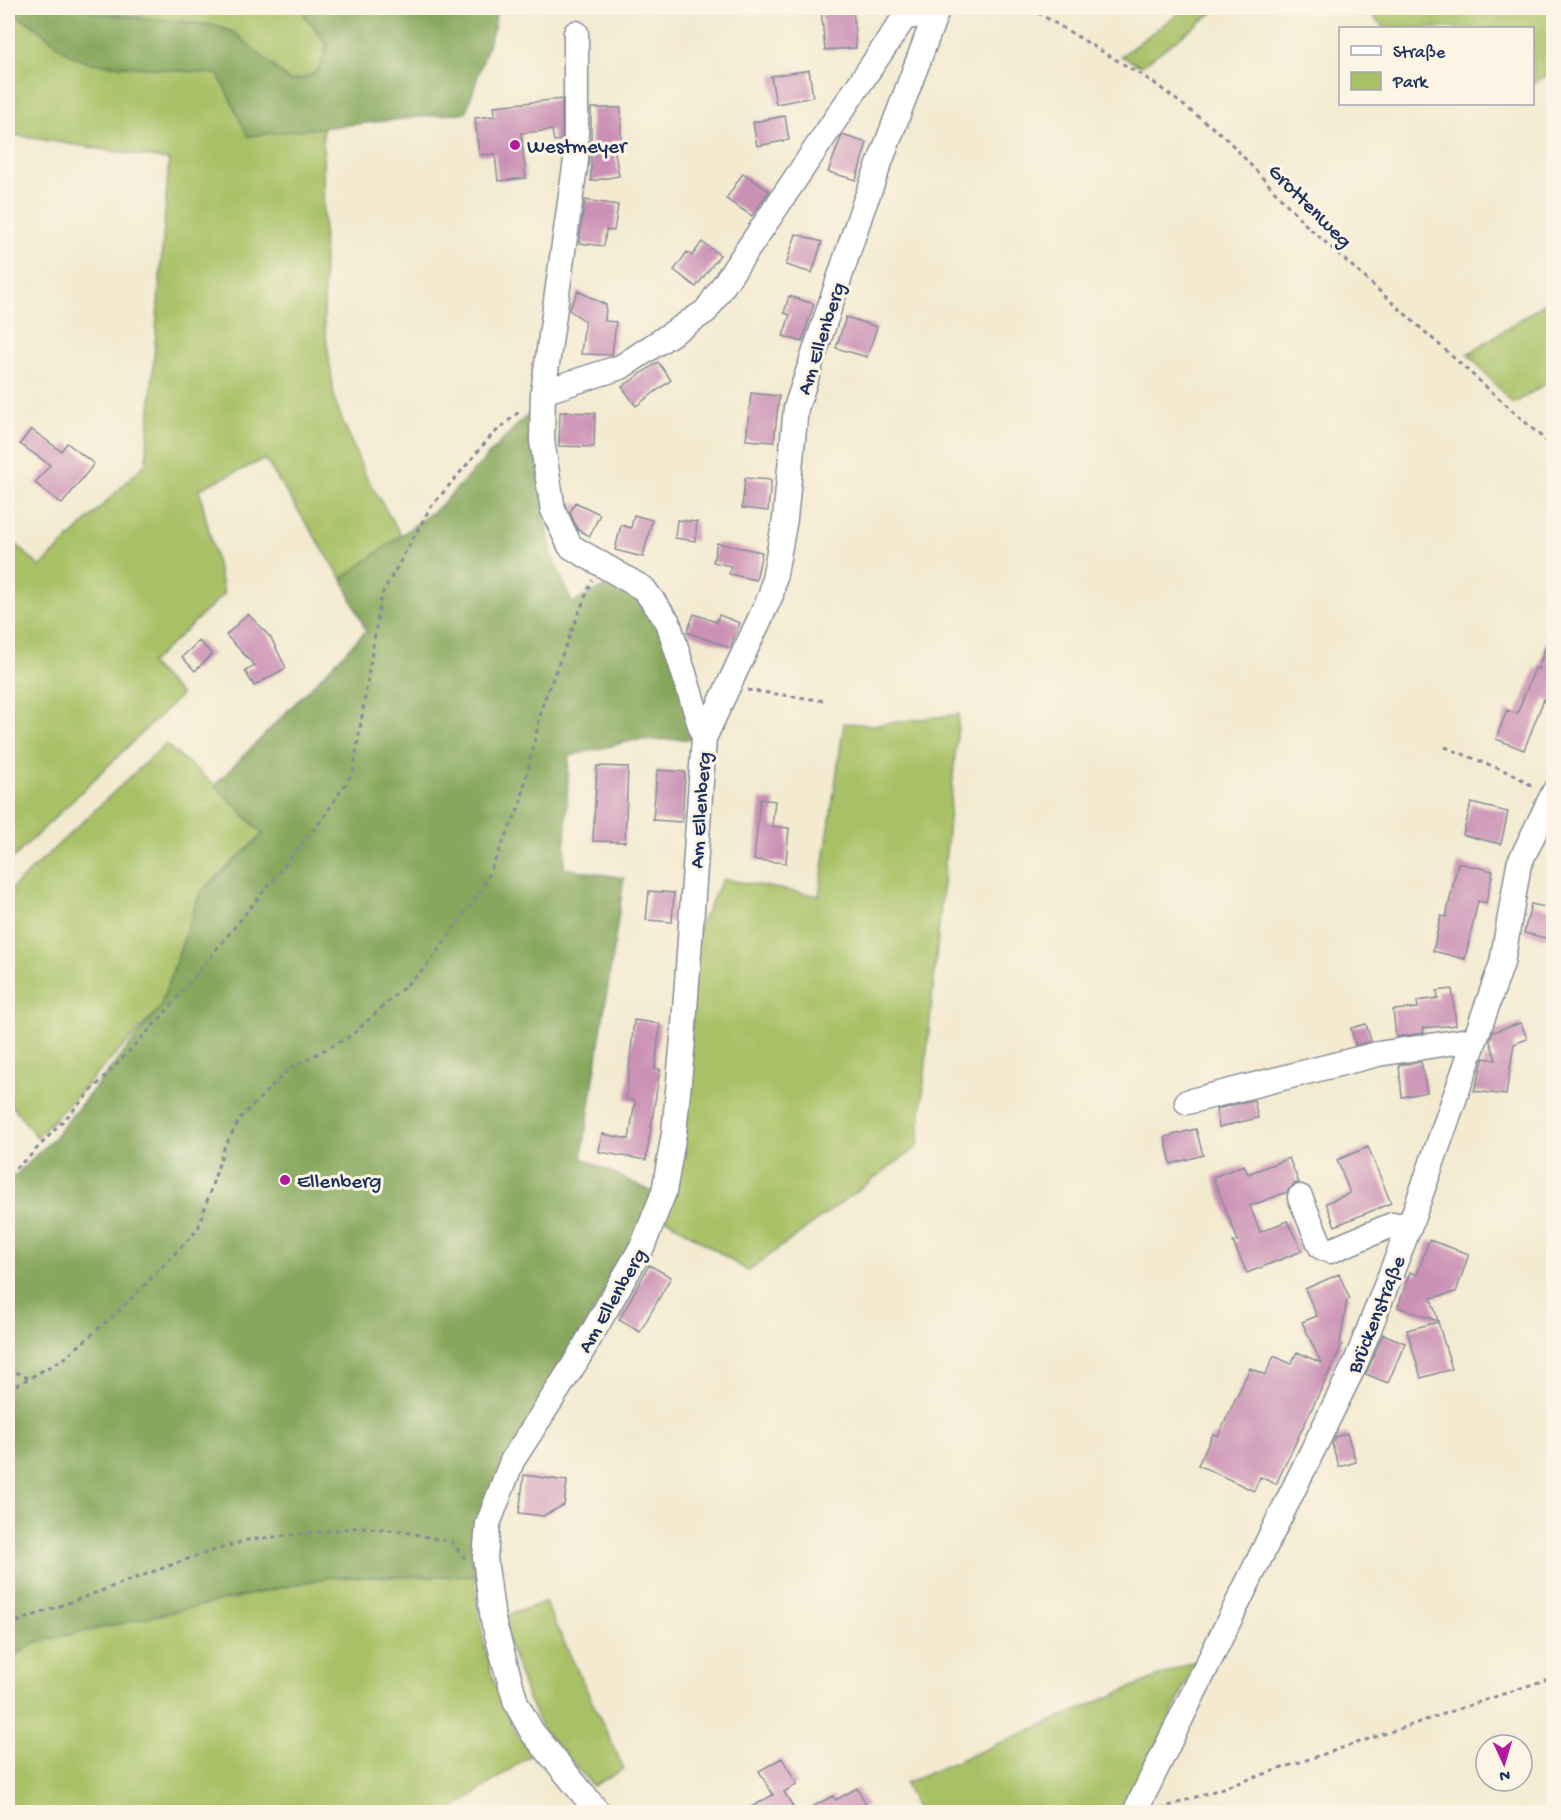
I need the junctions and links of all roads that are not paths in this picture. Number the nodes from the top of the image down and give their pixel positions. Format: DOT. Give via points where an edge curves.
graph roads {
  1 [pos="937,9"];
  2 [pos="576,33"];
  3 [pos="543,392"];
  4 [pos="704,738"];
  5 [pos="1551,794"];
  6 [pos="1476,1039"];
  7 [pos="1186,1102"];
  8 [pos="1299,1197"];
  9 [pos="1410,1225"];
  10 [pos="598,1812"];
  11 [pos="1135,1812"];
  1 -- 3 [label="street, Am Ellenberg" via="904,18 706,311 621,367"];
  1 -- 4 [label="street, Am Ellenberg" via="862,210 796,408 785,519 771,595"];
  2 -- 3 [label="street, Am Ellenberg" via="576,160"];
  3 -- 4 [label="street, Am Ellenberg" via="542,441 553,510 570,546 644,589 668,622"];
  4 -- 10 [label="street, Am Ellenberg" via="683,1039 664,1192 643,1245 575,1363 512,1461 488,1524 485,1558 493,1620 516,1703 532,1732"];
  5 -- 6 [label="street, Brückenstraße" via="1519,864 1502,963"];
  6 -- 7 [label="street" via="1378,1054"];
  6 -- 9 [label="street, Brückenstraße"];
  8 -- 9 [label="street" via="1321,1247 1330,1251 1392,1226"];
  9 -- 11 [label="street, Brückenstraße" via="1356,1362"];
}
